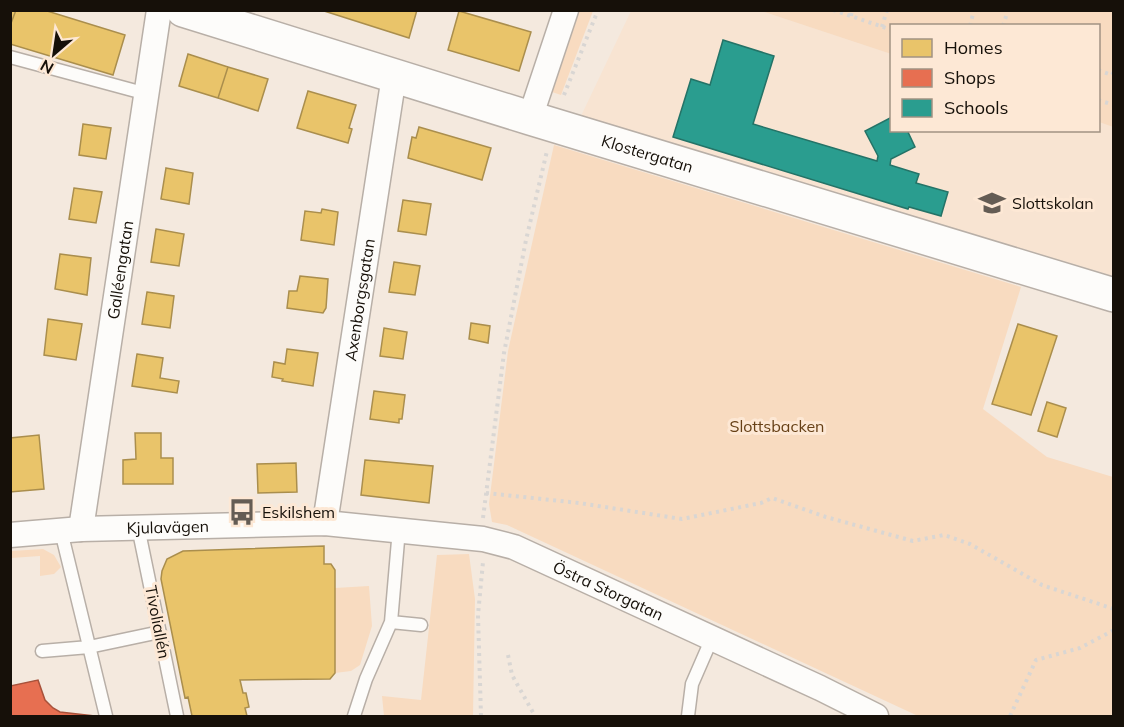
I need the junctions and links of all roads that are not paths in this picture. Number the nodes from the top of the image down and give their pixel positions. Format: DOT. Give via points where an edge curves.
graph roads {
  1 [pos="159,10"];
  2 [pos="183,10"];
  3 [pos="566,10"];
  4 [pos="10,57"];
  5 [pos="394,76"];
  6 [pos="147,94"];
  7 [pos="541,122"];
  8 [pos="1113,295"];
  9 [pos="325,523"];
  10 [pos="138,527"];
  11 [pos="399,529"];
  12 [pos="71,530"];
  13 [pos="10,535"];
  14 [pos="391,621"];
  15 [pos="421,625"];
  16 [pos="160,632"];
  17 [pos="712,638"];
  18 [pos="89,647"];
  19 [pos="42,651"];
  20 [pos="106,717"];
  21 [pos="177,717"];
  22 [pos="354,717"];
  23 [pos="688,717"];
  24 [pos="876,717"];
  1 -- 6 [label="street, Galléengatan"];
  2 -- 5 [label="street, Klostergatan"];
  3 -- 7 [label="street"];
  4 -- 6 [label="lane"];
  5 -- 7 [label="street, Klostergatan"];
  5 -- 9 [label="street, Axenborgsgatan"];
  6 -- 12 [label="street, Galléengatan" via="113,307"];
  7 -- 8 [label="street, Klostergatan"];
  9 -- 10 [label="street, Kjulavägen"];
  9 -- 11 [label="street, Östra Storgatan"];
  10 -- 12 [label="street, Kjulavägen"];
  10 -- 16 [label="lane, Tivoliallén"];
  11 -- 14 [label="lane"];
  11 -- 17 [label="street, Östra Storgatan" via="483,539 514,547"];
  12 -- 13 [label="street, Kjulavägen"];
  12 -- 18 [label="lane"];
  14 -- 15 [label="lane"];
  14 -- 22 [label="lane"];
  16 -- 18 [label="lane"];
  16 -- 21 [label="lane, Tivoliallén"];
  17 -- 23 [label="lane" via="692,684"];
  17 -- 24 [label="street, Östra Storgatan"];
  18 -- 19 [label="lane"];
  18 -- 20 [label="lane"];
}
